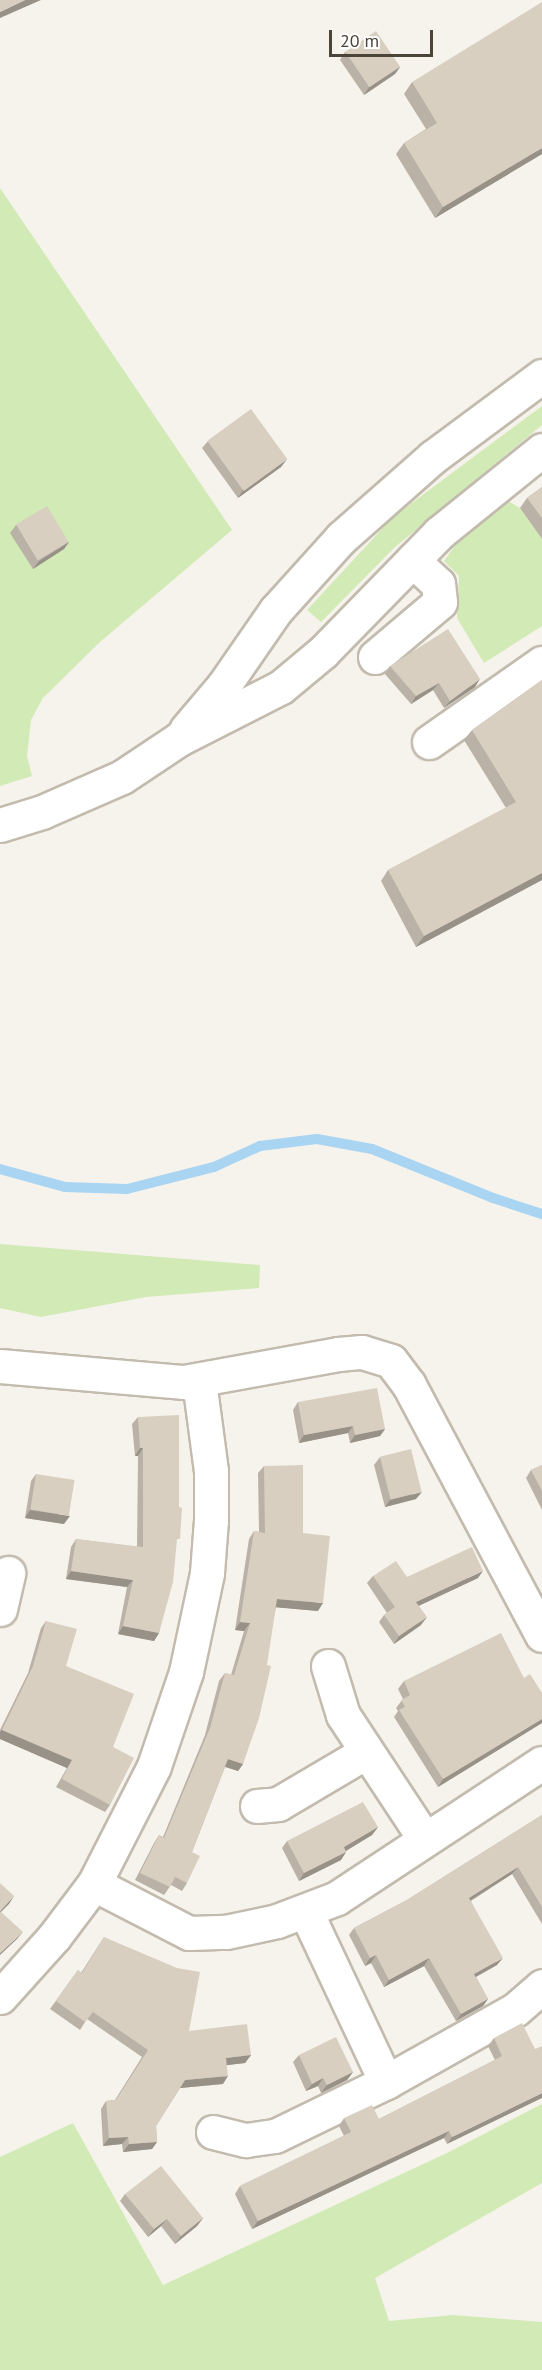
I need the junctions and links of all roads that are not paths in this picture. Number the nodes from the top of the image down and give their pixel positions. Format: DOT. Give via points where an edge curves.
graph roads {
  1 [pos="542,376"];
  2 [pos="542,450"];
  3 [pos="412,560"];
  4 [pos="375,657"];
  5 [pos="542,663"];
  6 [pos="179,739"];
  7 [pos="429,742"];
  8 [pos="0,825"];
  9 [pos="0,1366"];
  10 [pos="199,1381"];
  11 [pos="8,1573"];
  12 [pos="0,1609"];
  13 [pos="542,1635"];
  14 [pos="328,1666"];
  15 [pos="366,1752"];
  16 [pos="542,1763"];
  17 [pos="257,1806"];
  18 [pos="424,1838"];
  19 [pos="93,1884"];
  20 [pos="306,1912"];
  21 [pos="542,1986"];
  22 [pos="0,1997"];
  23 [pos="386,2082"];
  24 [pos="213,2132"];
  1 -- 6 [label="street" via="433,457 326,553 265,624 224,685"];
  2 -- 3 [label="street" via="469,506"];
  3 -- 4 [label="street" via="438,584 440,602"];
  3 -- 6 [label="street" via="297,675 253,704"];
  5 -- 7 [label="street"];
  6 -- 8 [label="street" via="122,777 42,812"];
  9 -- 10 [label="street"];
  10 -- 13 [label="street" via="338,1354 362,1352 391,1361 424,1413"];
  10 -- 19 [label="street" via="211,1471 211,1520 199,1620 154,1766"];
  11 -- 12 [label="street"];
  14 -- 15 [label="street" via="334,1695"];
  15 -- 17 [label="street" via="278,1804"];
  15 -- 18 [label="street"];
  16 -- 18 [label="street"];
  18 -- 20 [label="street" via="351,1889"];
  19 -- 20 [label="street" via="189,1933 226,1932"];
  19 -- 22 [label="street" via="54,1937"];
  20 -- 23 [label="street"];
  21 -- 23 [label="street" via="516,2009"];
  23 -- 24 [label="street" via="275,2136 246,2140"];
}
